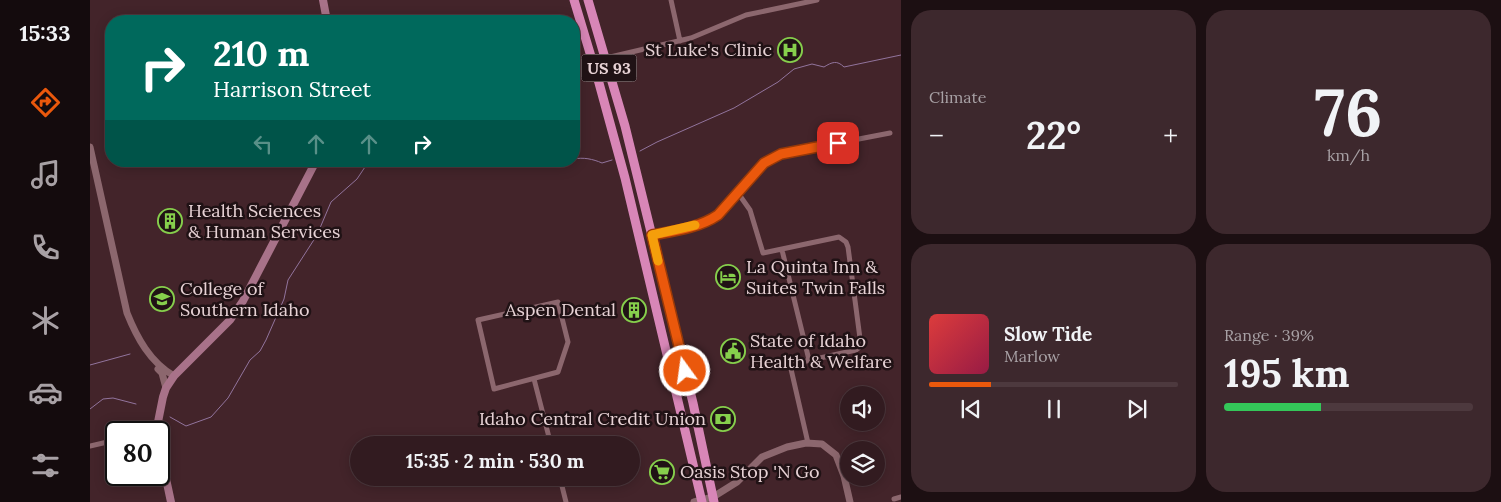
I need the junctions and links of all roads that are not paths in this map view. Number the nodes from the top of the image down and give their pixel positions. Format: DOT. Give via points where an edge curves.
graph roads {
  1 [pos="322,0"];
  2 [pos="574,0"];
  3 [pos="588,0"];
  4 [pos="671,0"];
  5 [pos="817,0"];
  6 [pos="326,15"];
  7 [pos="578,15"];
  8 [pos="580,21"];
  9 [pos="680,40"];
  10 [pos="606,58"];
  11 [pos="890,133"];
  12 [pos="90,147"];
  13 [pos="313,167"];
  14 [pos="738,193"];
  15 [pos="652,235"];
  16 [pos="782,250"];
  17 [pos="128,312"];
  18 [pos="809,360"];
  19 [pos="174,376"];
  20 [pos="534,379"];
  21 [pos="166,388"];
  22 [pos="158,421"];
  23 [pos="549,436"];
  24 [pos="105,443"];
  25 [pos="808,443"];
  26 [pos="90,446"];
  27 [pos="168,486"];
  28 [pos="562,486"];
  29 [pos="901,497"];
  30 [pos="714,499"];
  31 [pos="894,499"];
  32 [pos="699,501"];
  33 [pos="171,502"];
  34 [pos="566,502"];
  35 [pos="850,502"];
  1 -- 6 [label="main road"];
  2 -- 7 [label="highway, US 93"];
  3 -- 10 [label="highway, US 93"];
  4 -- 9 [label="street"];
  5 -- 9 [label="street" via="746,15"];
  8 -- 32 [label="highway, US 93" via="626,178"];
  9 -- 10 [label="street"];
  10 -- 15 [label="highway, US 93"];
  11 -- 14 [label="street" via="781,154 764,163"];
  12 -- 17 [label="street"];
  13 -- 19 [label="main road" via="243,301 230,320"];
  14 -- 15 [label="street" via="718,215 702,224"];
  14 -- 16 [label="street" via="750,210 763,253"];
  15 -- 30 [label="highway, US 93"];
  16 -- 18 [label="street"];
  16 -- 18 [label="street" via="839,237 848,247 861,346 856,350"];
  17 -- 19 [label="street" via="134,330 149,355"];
  17 -- 21 [label="street" via="132,333 162,373"];
  18 -- 25 [label="street" via="793,364 791,369"];
  19 -- 21 [label="main road"];
  20 -- 20 [label="street" via="494,388 478,320 558,302 568,342 558,372"];
  20 -- 23 [label="street"];
  21 -- 22 [label="main road"];
  24 -- 26 [label="street"];
  25 -- 30 [label="street" via="762,457"];
  25 -- 35 [label="street" via="822,444 836,455"];
  27 -- 33 [label="main road"];
  28 -- 34 [label="street"];
  29 -- 31 [label="street"];
  30 -- 32 [label="street"];
}
